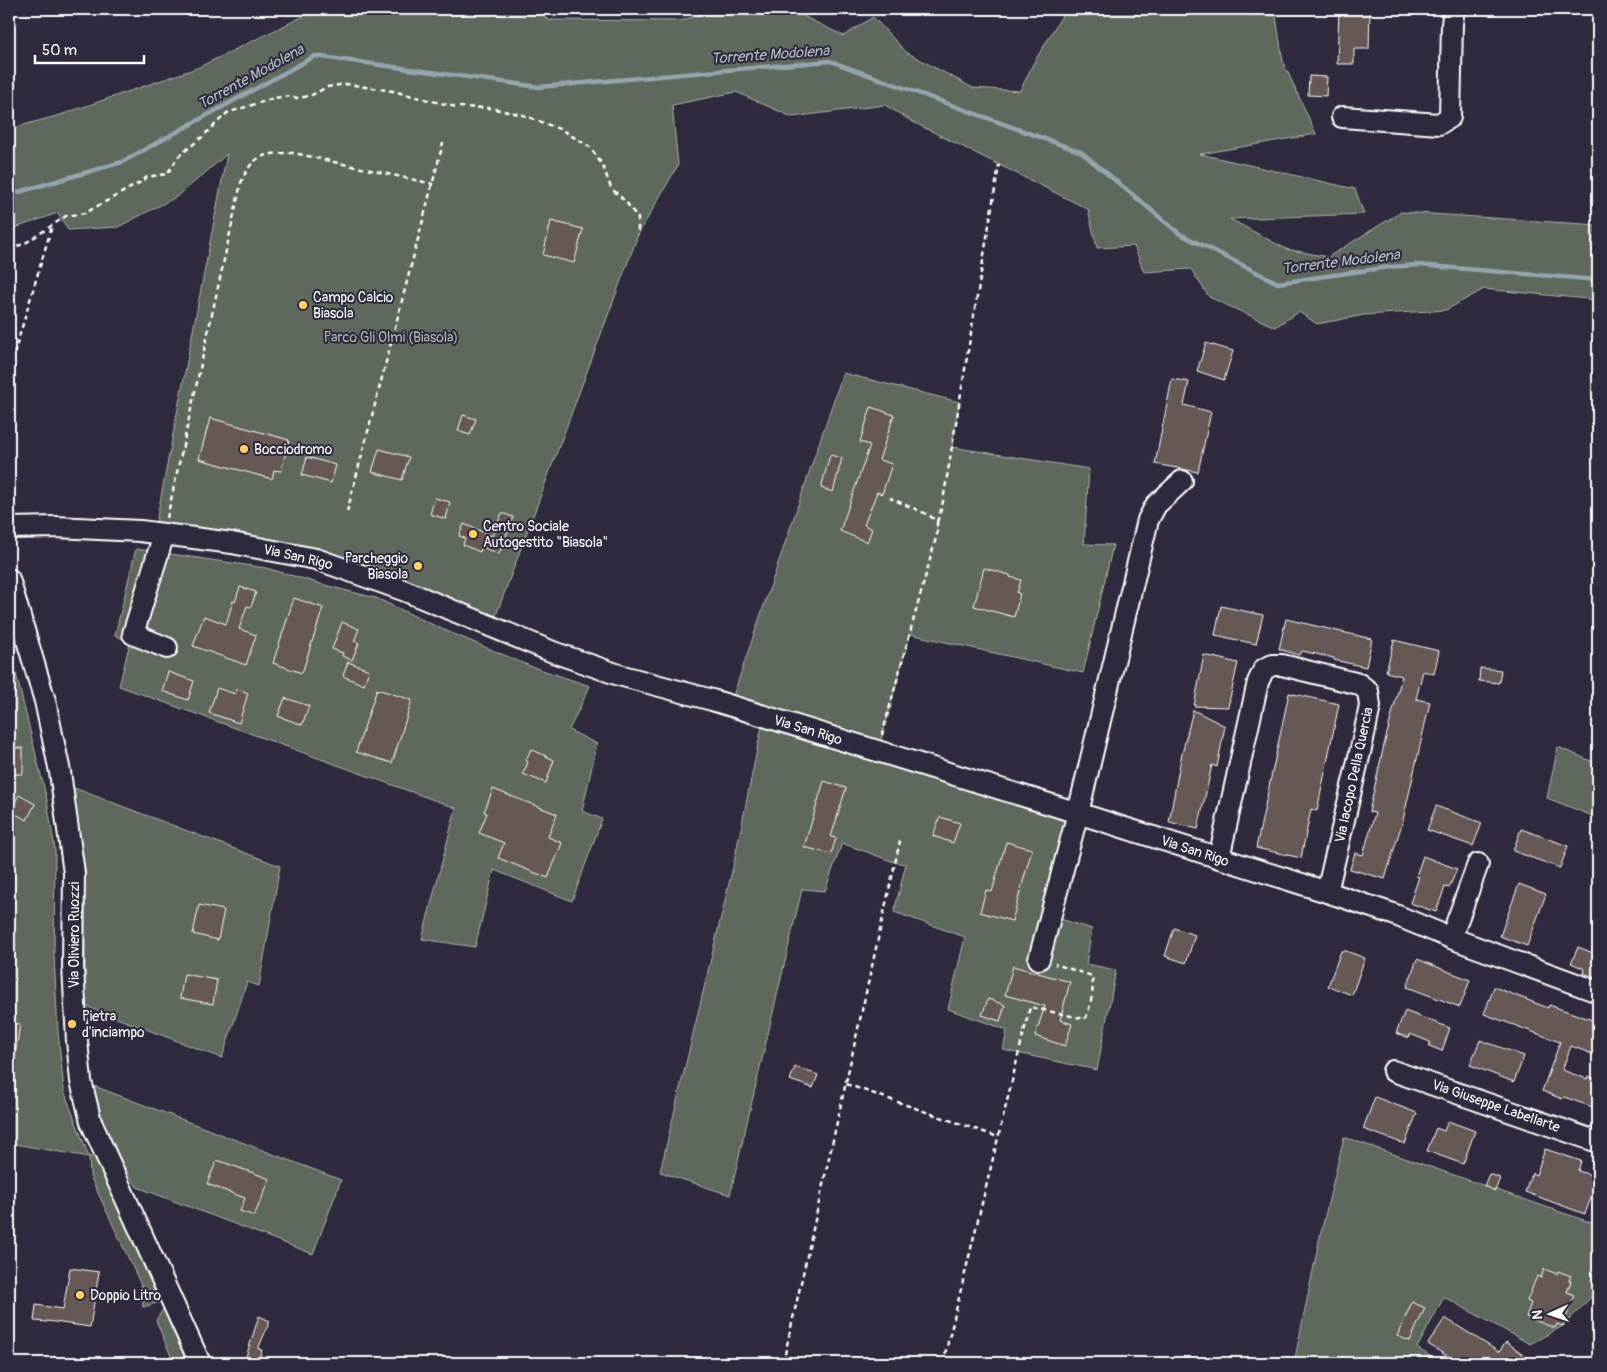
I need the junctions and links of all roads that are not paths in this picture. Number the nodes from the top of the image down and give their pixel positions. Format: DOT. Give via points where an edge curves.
graph roads {
  1 [pos="1454,9"];
  2 [pos="1342,117"];
  3 [pos="1182,481"];
  4 [pos="9,528"];
  5 [pos="164,534"];
  6 [pos="9,580"];
  7 [pos="167,648"];
  8 [pos="1078,813"];
  9 [pos="1219,858"];
  10 [pos="1478,864"];
  11 [pos="1327,892"];
  12 [pos="1451,938"];
  13 [pos="1039,959"];
  14 [pos="1598,992"];
  15 [pos="1394,1070"];
  16 [pos="1598,1142"];
  17 [pos="200,1363"];
  1 -- 2 [label="street" via="1450,117 1439,124"];
  3 -- 8 [label="street" via="1156,504 1148,520"];
  4 -- 5 [label="street, Via San Rigo" via="56,527"];
  5 -- 7 [label="street" via="133,634"];
  5 -- 8 [label="street, Via San Rigo" via="316,559 403,590 582,663"];
  6 -- 17 [label="street, Via Oliviero Ruozzi" via="45,701 60,772 74,873 73,966 77,1041 81,1081 91,1122"];
  8 -- 9 [label="street, Via San Rigo"];
  8 -- 13 [label="street"];
  9 -- 11 [label="street, Via San Rigo"];
  9 -- 11 [label="street, Via Iacopo Della Quercia" via="1258,682 1264,669 1282,665 1359,684 1368,691 1370,706"];
  10 -- 12 [label="street"];
  11 -- 12 [label="street, Via San Rigo"];
  12 -- 14 [label="street, Via San Rigo"];
  15 -- 16 [label="street, Via Giuseppe Labellarte"];
}
